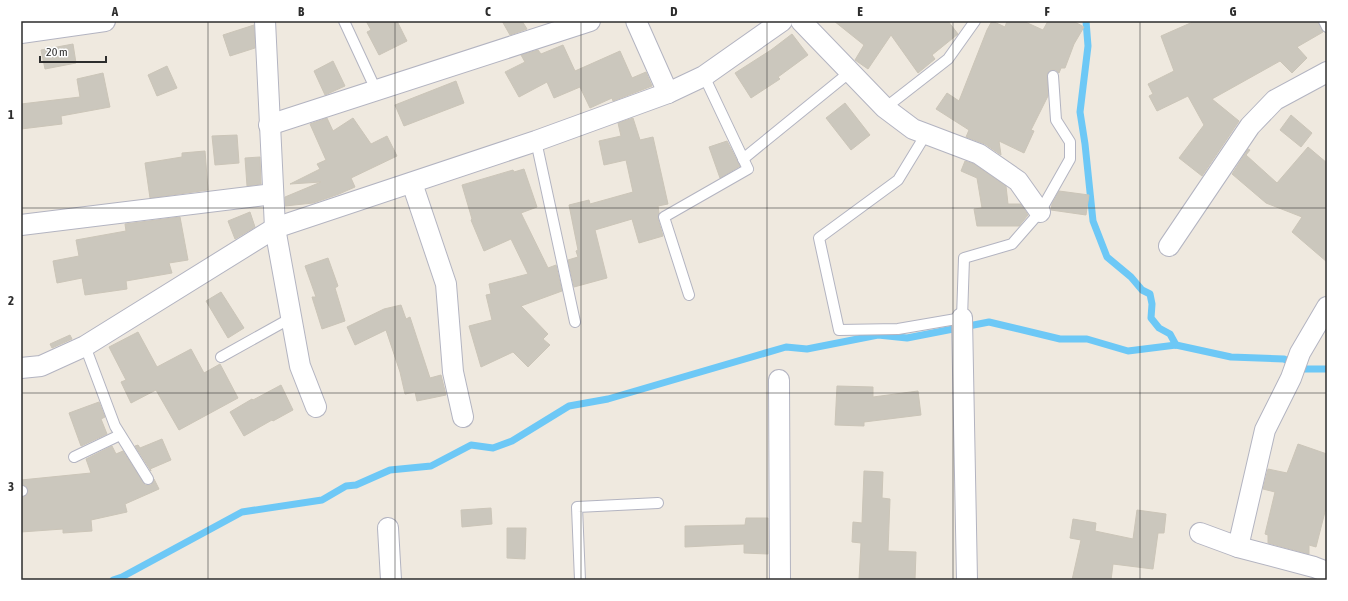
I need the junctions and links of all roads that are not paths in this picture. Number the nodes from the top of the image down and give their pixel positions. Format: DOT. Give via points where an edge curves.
graph roads {
  1 [pos="105,21"];
  2 [pos="265,21"];
  3 [pos="344,21"];
  4 [pos="590,21"];
  5 [pos="636,21"];
  6 [pos="782,21"];
  7 [pos="975,21"];
  8 [pos="1324,21"];
  9 [pos="807,23"];
  10 [pos="1327,27"];
  11 [pos="21,33"];
  12 [pos="850,72"];
  13 [pos="1327,72"];
  14 [pos="704,76"];
  15 [pos="1053,76"];
  16 [pos="376,90"];
  17 [pos="668,93"];
  18 [pos="885,108"];
  19 [pos="269,125"];
  20 [pos="926,134"];
  21 [pos="536,141"];
  22 [pos="743,159"];
  23 [pos="412,183"];
  24 [pos="273,194"];
  25 [pos="1040,212"];
  26 [pos="21,225"];
  27 [pos="275,228"];
  28 [pos="1169,246"];
  29 [pos="689,295"];
  30 [pos="1327,307"];
  31 [pos="291,318"];
  32 [pos="575,322"];
  33 [pos="963,324"];
  34 [pos="85,346"];
  35 [pos="221,357"];
  36 [pos="21,368"];
  37 [pos="779,380"];
  38 [pos="316,407"];
  39 [pos="463,417"];
  40 [pos="120,435"];
  41 [pos="74,457"];
  42 [pos="148,479"];
  43 [pos="658,503"];
  44 [pos="388,528"];
  45 [pos="1200,533"];
  46 [pos="1238,547"];
  47 [pos="1317,573"];
  48 [pos="391,580"];
  49 [pos="580,580"];
  50 [pos="780,580"];
  51 [pos="967,580"];
  1 -- 11 [label="street"];
  2 -- 19 [label="street"];
  3 -- 16 [label="lane"];
  4 -- 16 [label="street"];
  5 -- 17 [label="street"];
  6 -- 14 [label="street"];
  7 -- 18 [label="lane" via="948,60"];
  8 -- 10 [label="lane"];
  9 -- 12 [label="street"];
  12 -- 18 [label="street"];
  12 -- 22 [label="lane"];
  13 -- 28 [label="street" via="1275,100 1250,126"];
  14 -- 17 [label="street"];
  14 -- 22 [label="lane"];
  15 -- 25 [label="lane" via="1056,120 1070,142 1070,158"];
  16 -- 19 [label="street"];
  17 -- 21 [label="street"];
  18 -- 20 [label="street" via="913,129"];
  19 -- 24 [label="street"];
  20 -- 25 [label="street" via="980,154 1018,181"];
  20 -- 33 [label="lane" via="898,180 820,238 839,330"];
  21 -- 23 [label="street"];
  21 -- 32 [label="lane"];
  22 -- 29 [label="lane" via="748,169 664,217"];
  23 -- 27 [label="street"];
  23 -- 39 [label="street" via="446,284 453,372"];
  24 -- 26 [label="street"];
  24 -- 27 [label="street"];
  25 -- 33 [label="lane" via="1012,244 964,258"];
  27 -- 31 [label="street"];
  27 -- 34 [label="street"];
  30 -- 46 [label="street" via="1300,353 1291,378 1265,430"];
  31 -- 35 [label="lane"];
  31 -- 38 [label="street" via="300,366"];
  33 -- 51 [label="street"];
  34 -- 36 [label="street" via="41,366"];
  34 -- 40 [label="lane"];
  37 -- 50 [label="street"];
  40 -- 41 [label="lane"];
  40 -- 42 [label="lane"];
  43 -- 49 [label="lane" via="576,507"];
  44 -- 48 [label="street"];
  45 -- 46 [label="street"];
  46 -- 47 [label="street"];
}
